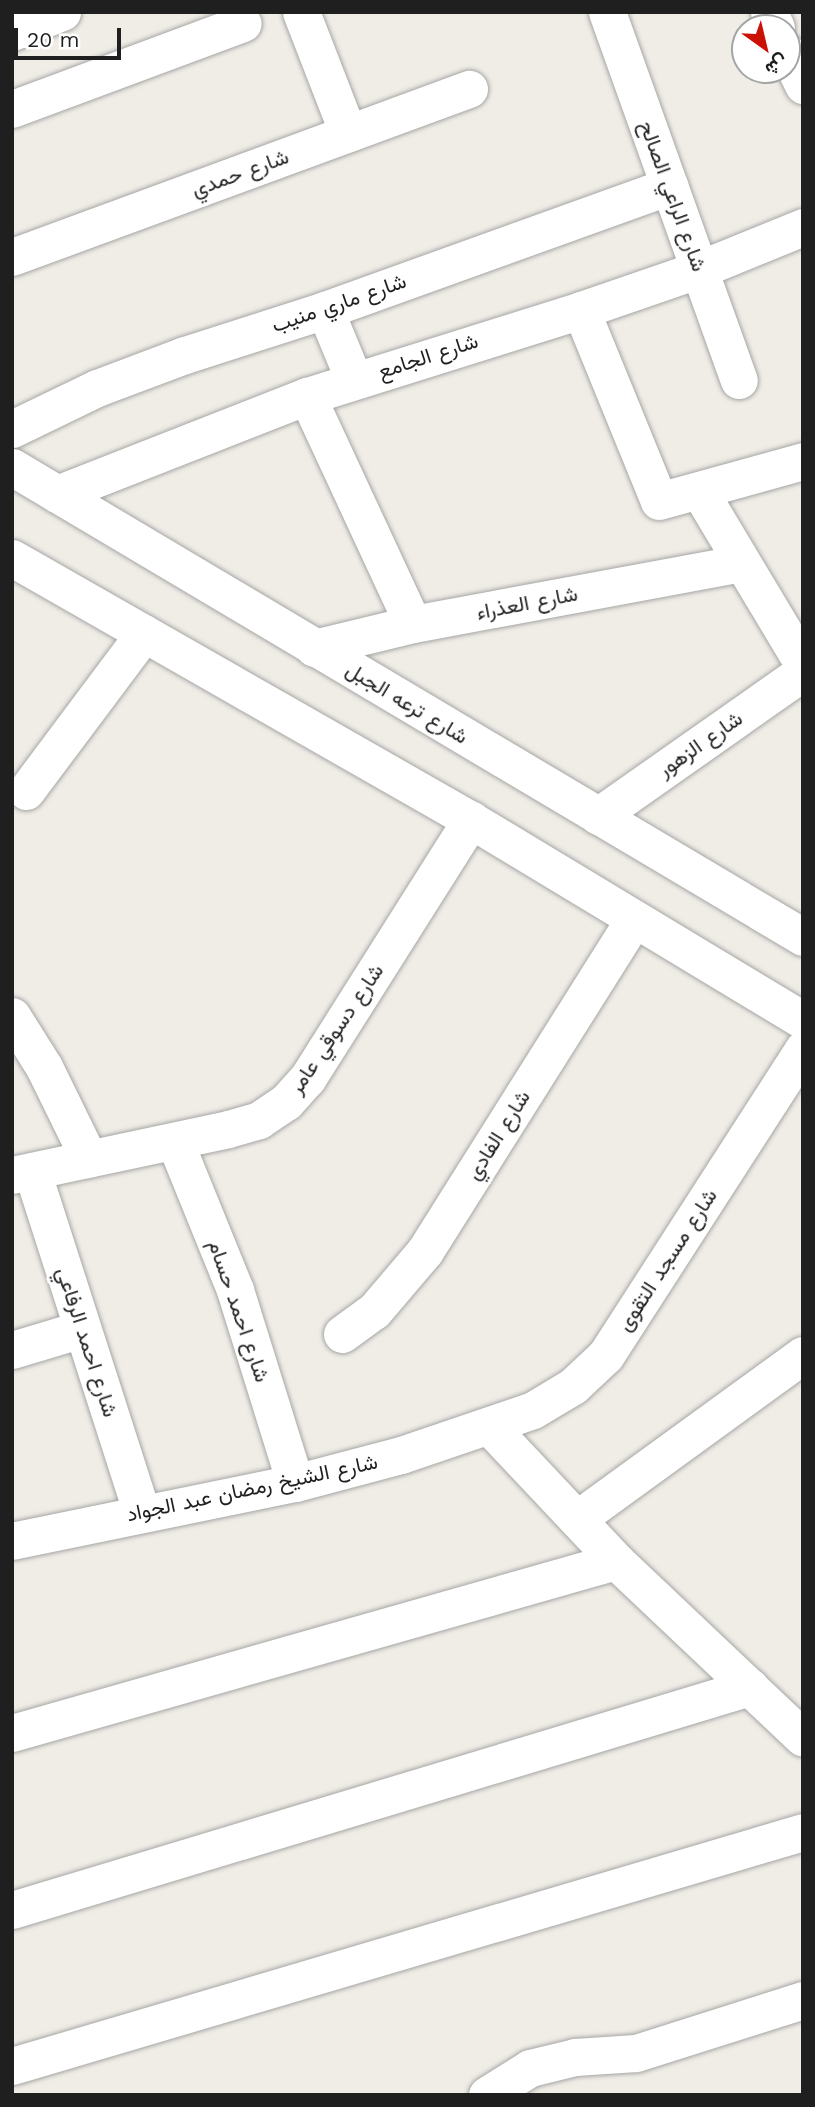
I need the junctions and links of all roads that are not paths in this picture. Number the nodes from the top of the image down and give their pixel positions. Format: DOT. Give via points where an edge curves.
graph roads {
  1 [pos="62,12"];
  2 [pos="301,12"];
  3 [pos="607,12"];
  4 [pos="243,23"];
  5 [pos="12,32"];
  6 [pos="469,89"];
  7 [pos="12,109"];
  8 [pos="348,133"];
  9 [pos="669,186"];
  10 [pos="803,227"];
  11 [pos="12,257"];
  12 [pos="699,269"];
  13 [pos="325,310"];
  14 [pos="581,310"];
  15 [pos="354,380"];
  16 [pos="739,380"];
  17 [pos="307,396"];
  18 [pos="12,429"];
  19 [pos="803,461"];
  20 [pos="12,467"];
  21 [pos="700,492"];
  22 [pos="57,494"];
  23 [pos="12,558"];
  24 [pos="741,563"];
  25 [pos="414,624"];
  26 [pos="144,633"];
  27 [pos="314,648"];
  28 [pos="803,664"];
  29 [pos="803,672"];
  30 [pos="26,791"];
  31 [pos="598,816"];
  32 [pos="471,820"];
  33 [pos="634,919"];
  34 [pos="803,937"];
  35 [pos="12,1016"];
  36 [pos="803,1020"];
  37 [pos="803,1049"];
  38 [pos="174,1142"];
  39 [pos="89,1159"];
  40 [pos="22,1173"];
  41 [pos="82,1329"];
  42 [pos="342,1334"];
  43 [pos="12,1350"];
  44 [pos="803,1355"];
  45 [pos="489,1426"];
  46 [pos="295,1483"];
  47 [pos="142,1513"];
  48 [pos="577,1519"];
  49 [pos="12,1541"];
  50 [pos="616,1561"];
  51 [pos="750,1687"];
  52 [pos="12,1732"];
  53 [pos="803,1738"];
  54 [pos="803,1832"];
  55 [pos="12,1910"];
  56 [pos="803,2000"];
  57 [pos="12,2066"];
  58 [pos="487,2095"];
  1 -- 5 [label="street"];
  2 -- 8 [label="street"];
  3 -- 9 [label="street, شارع الراعي الصالح"];
  4 -- 7 [label="street"];
  6 -- 8 [label="street, شارع حمدي"];
  8 -- 11 [label="street, شارع حمدي"];
  9 -- 12 [label="street, شارع الراعي الصالح"];
  9 -- 13 [label="street, شارع ماري منيب"];
  10 -- 12 [label="street, شارع الجامع"];
  12 -- 14 [label="street, شارع الجامع"];
  12 -- 16 [label="street, شارع الراعي الصالح"];
  13 -- 15 [label="street"];
  13 -- 18 [label="street, شارع ماري منيب" via="97,388"];
  14 -- 15 [label="street, شارع الجامع"];
  14 -- 21 [label="street" via="655,496 666,502"];
  15 -- 17 [label="street, شارع الجامع"];
  17 -- 22 [label="street, شارع الجامع"];
  17 -- 25 [label="street"];
  19 -- 21 [label="street"];
  20 -- 22 [label="street, شارع ترعه الجبل"];
  21 -- 24 [label="street"];
  22 -- 27 [label="street, شارع ترعه الجبل"];
  23 -- 26 [label="street"];
  24 -- 25 [label="street, شارع العذراء"];
  24 -- 28 [label="street"];
  25 -- 27 [label="street, شارع العذراء"];
  26 -- 30 [label="street"];
  26 -- 32 [label="street"];
  27 -- 31 [label="street, شارع ترعه الجبل"];
  29 -- 31 [label="street, شارع الزهور"];
  31 -- 34 [label="street, شارع ترعه الجبل"];
  32 -- 33 [label="street"];
  32 -- 38 [label="street, شارع دسوقي عامر" via="307,1079 286,1102 259,1120"];
  33 -- 36 [label="street"];
  33 -- 42 [label="street, شارع الفادي" via="425,1251 374,1311"];
  35 -- 39 [label="street" via="44,1068"];
  37 -- 45 [label="street, شارع مسجد التقوى" via="606,1355 573,1386 533,1410"];
  38 -- 39 [label="street, شارع دسوقي عامر"];
  38 -- 46 [label="street, شارع احمد حسام" via="235,1290"];
  39 -- 40 [label="street, شارع دسوقي عامر"];
  40 -- 41 [label="street, شارع احمد الرفاعي"];
  41 -- 43 [label="street"];
  41 -- 47 [label="street, شارع احمد الرفاعي"];
  44 -- 48 [label="street"];
  45 -- 46 [label="street, شارع الشيخ رمضان عبد الجواد"];
  45 -- 48 [label="street"];
  46 -- 47 [label="street, شارع الشيخ رمضان عبد الجواد"];
  47 -- 49 [label="street, شارع الشيخ رمضان عبد الجواد"];
  48 -- 50 [label="street"];
  50 -- 51 [label="street"];
  50 -- 52 [label="street"];
  51 -- 53 [label="street"];
  51 -- 55 [label="street"];
  54 -- 57 [label="street"];
  56 -- 58 [label="street" via="636,2053 575,2057 530,2067"];
}
